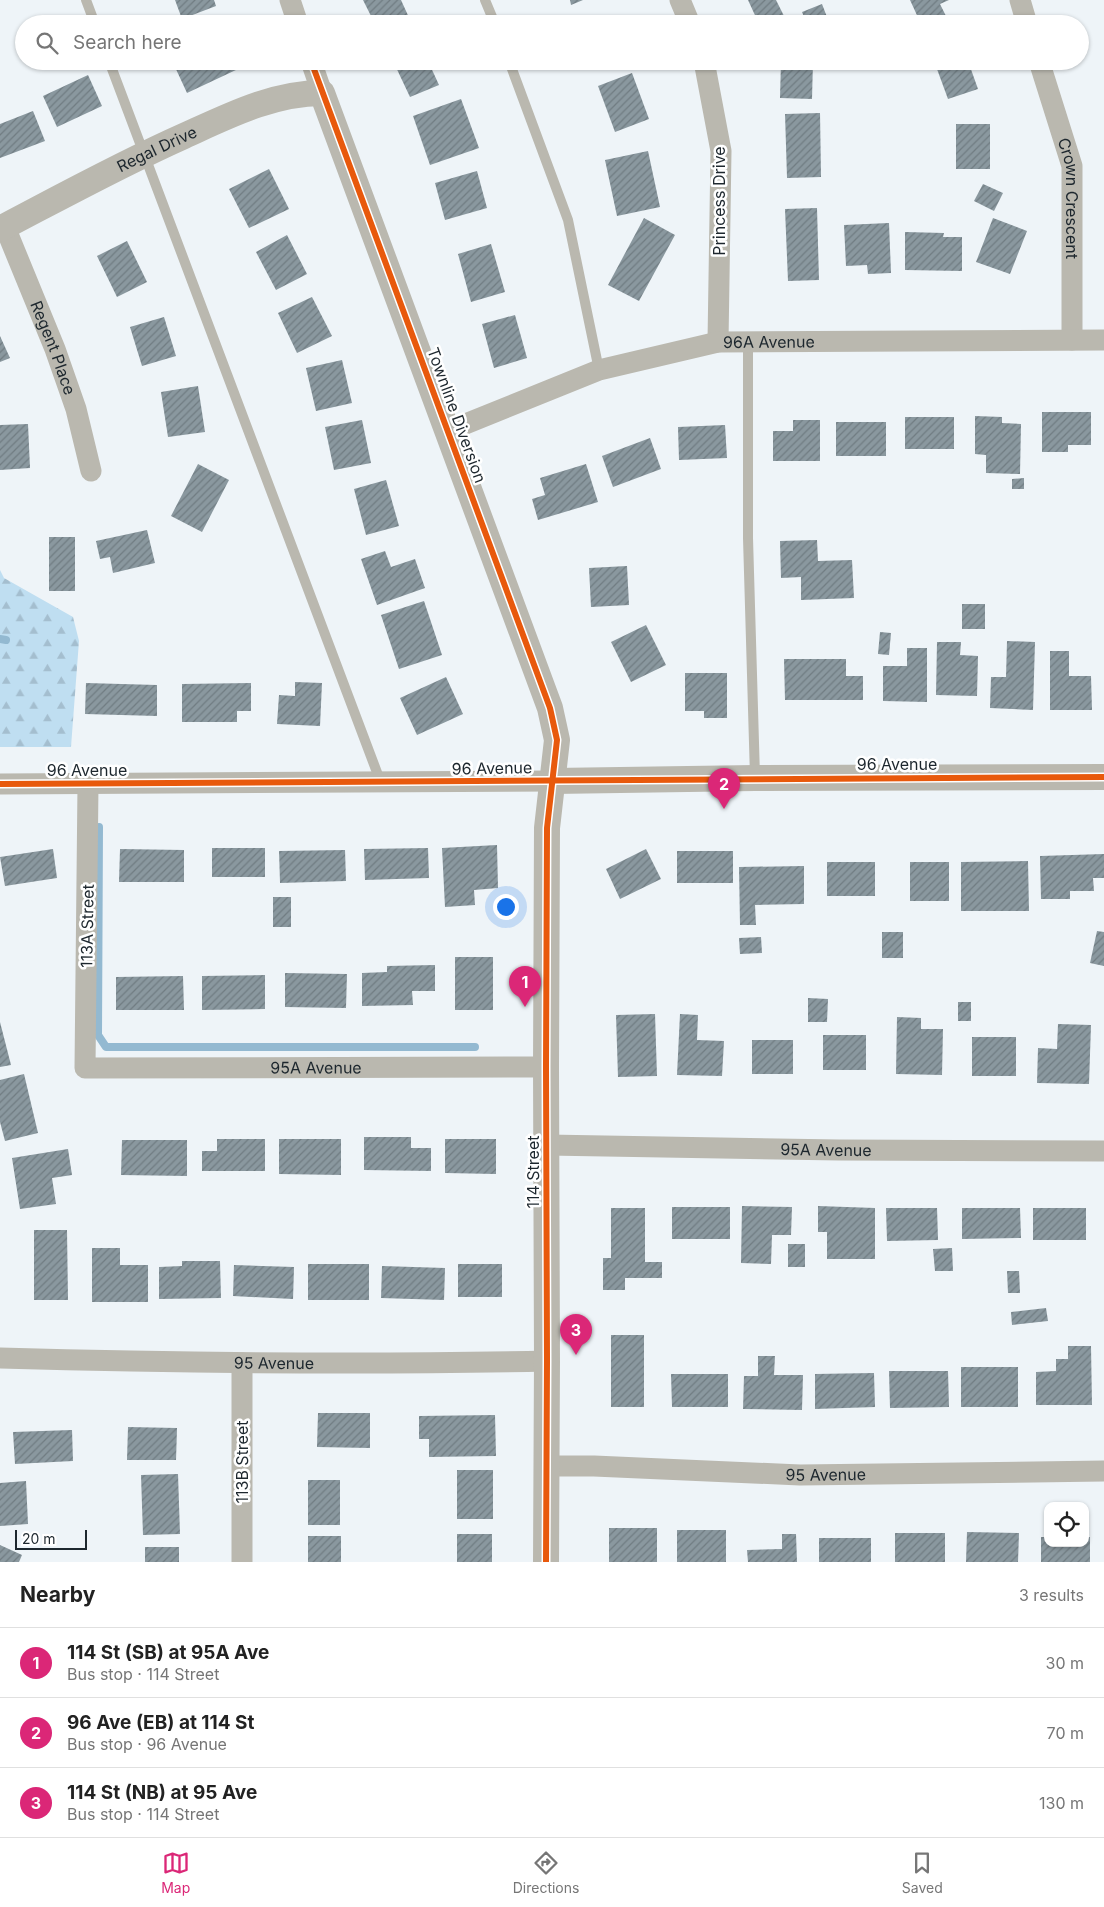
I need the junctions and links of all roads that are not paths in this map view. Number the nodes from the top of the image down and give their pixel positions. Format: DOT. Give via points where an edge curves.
graph roads {
  1 [pos="86,0"];
  2 [pos="290,0"];
  3 [pos="485,0"];
  4 [pos="680,0"];
  5 [pos="1020,0"];
  6 [pos="92,15"];
  7 [pos="295,15"];
  8 [pos="491,15"];
  9 [pos="686,15"];
  10 [pos="1025,15"];
  11 [pos="112,70"];
  12 [pos="314,70"];
  13 [pos="512,70"];
  14 [pos="706,70"];
  15 [pos="1042,70"];
  16 [pos="322,93"];
  17 [pos="144,154"];
  18 [pos="2,228"];
  19 [pos="1072,340"];
  20 [pos="1104,340"];
  21 [pos="718,342"];
  22 [pos="748,343"];
  23 [pos="599,370"];
  24 [pos="448,431"];
  25 [pos="91,472"];
  26 [pos="1104,777"];
  27 [pos="755,778"];
  28 [pos="553,781"];
  29 [pos="381,783"];
  30 [pos="0,784"];
  31 [pos="88,784"];
  32 [pos="546,1067"];
  33 [pos="85,1068"];
  34 [pos="547,1145"];
  35 [pos="1104,1151"];
  36 [pos="0,1358"];
  37 [pos="548,1360"];
  38 [pos="242,1363"];
  39 [pos="547,1466"];
  40 [pos="1104,1471"];
  41 [pos="242,1562"];
  42 [pos="546,1562"];
  1 -- 6 [label="lane"];
  2 -- 7 [label="street"];
  3 -- 8 [label="lane"];
  4 -- 9 [label="street"];
  5 -- 10 [label="street"];
  11 -- 17 [label="lane"];
  12 -- 16 [label="street, Townline Diversion"];
  13 -- 23 [label="lane" via="568,220"];
  14 -- 21 [label="street, Princess Drive" via="721,151"];
  15 -- 19 [label="street, Crown Crescent" via="1072,166"];
  16 -- 17 [label="street, Regal Drive" via="276,99 235,112"];
  16 -- 24 [label="street, Townline Diversion"];
  17 -- 18 [label="street, Regal Drive"];
  17 -- 29 [label="lane"];
  18 -- 25 [label="street, Regent Place" via="58,358 76,409"];
  19 -- 20 [label="street, 96A Avenue"];
  19 -- 22 [label="street, 96A Avenue"];
  21 -- 22 [label="street, 96A Avenue"];
  21 -- 23 [label="street, 96A Avenue"];
  22 -- 27 [label="lane" via="748,538"];
  23 -- 24 [label="street, 96A Avenue"];
  24 -- 28 [label="street, Townline Diversion" via="550,708 557,740"];
  26 -- 27 [label="street, 96 Avenue"];
  27 -- 28 [label="street, 96 Avenue"];
  28 -- 29 [label="street, 96 Avenue"];
  28 -- 32 [label="street, 114 Street" via="548,828"];
  29 -- 31 [label="street, 96 Avenue"];
  30 -- 31 [label="street, 96 Avenue"];
  31 -- 33 [label="street, 113A Street"];
  32 -- 33 [label="street, 95A Avenue"];
  32 -- 34 [label="street, 114 Street"];
  34 -- 35 [label="street, 95A Avenue"];
  34 -- 37 [label="street, 114 Street"];
  36 -- 38 [label="street, 95 Avenue"];
  37 -- 38 [label="street, 95 Avenue"];
  37 -- 39 [label="street, 114 Street"];
  38 -- 41 [label="street, 113B Street"];
  39 -- 40 [label="street, 95 Avenue" via="800,1474"];
  39 -- 42 [label="street, 114 Street"];
}
